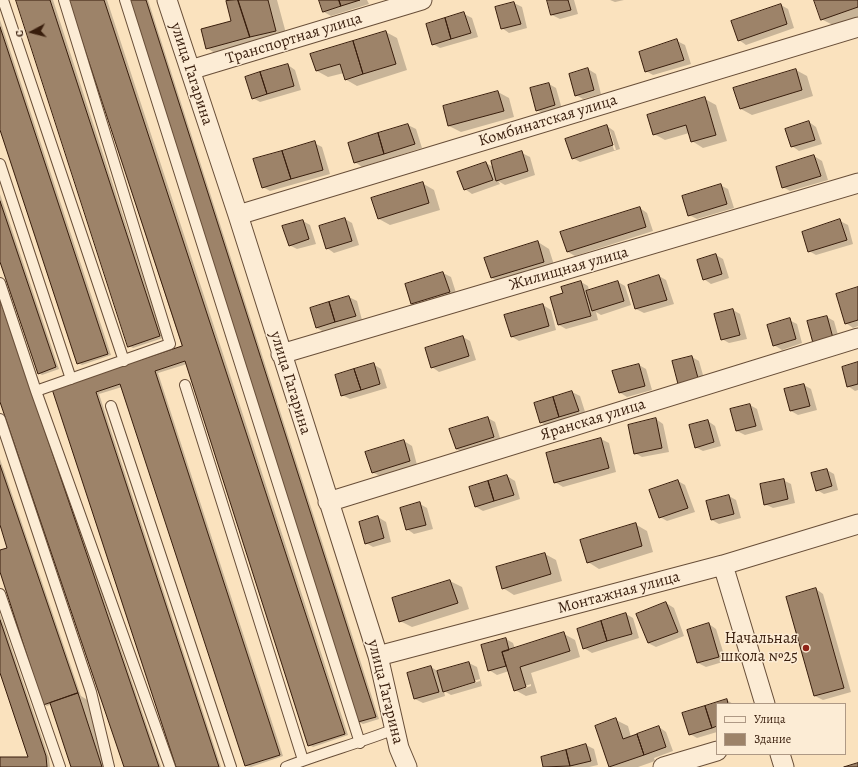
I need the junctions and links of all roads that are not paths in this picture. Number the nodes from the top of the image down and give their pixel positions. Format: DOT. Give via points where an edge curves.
graph roads {
  1 [pos="3,0"];
  2 [pos="64,0"];
  3 [pos="125,0"];
  4 [pos="167,0"];
  5 [pos="422,0"];
  6 [pos="858,27"];
  7 [pos="190,70"];
  8 [pos="0,164"];
  9 [pos="858,183"];
  10 [pos="238,215"];
  11 [pos="0,283"];
  12 [pos="858,338"];
  13 [pos="281,354"];
  14 [pos="124,361"];
  15 [pos="71,379"];
  16 [pos="185,385"];
  17 [pos="36,391"];
  18 [pos="111,406"];
  19 [pos="0,419"];
  20 [pos="328,502"];
  21 [pos="858,524"];
  22 [pos="723,565"];
  23 [pos="0,594"];
  24 [pos="378,656"];
  25 [pos="765,703"];
  26 [pos="395,729"];
  27 [pos="360,743"];
  28 [pos="716,750"];
  29 [pos="780,755"];
  30 [pos="303,760"];
  31 [pos="60,767"];
  32 [pos="109,767"];
  33 [pos="170,767"];
  34 [pos="231,767"];
  35 [pos="286,767"];
  36 [pos="407,767"];
  37 [pos="663,767"];
  38 [pos="784,767"];
  1 -- 14 [label="lane"];
  2 -- 14 [label="lane" via="170,344"];
  3 -- 27 [label="lane"];
  4 -- 7 [label="street, улица Гагарина"];
  5 -- 7 [label="street, Транспортная улица"];
  6 -- 10 [label="street, Комбинатская улица"];
  7 -- 10 [label="street, улица Гагарина"];
  8 -- 15 [label="lane"];
  9 -- 13 [label="street, Жилищная улица"];
  10 -- 13 [label="street, улица Гагарина"];
  11 -- 17 [label="lane"];
  12 -- 20 [label="street, Яранская улица"];
  13 -- 20 [label="street, улица Гагарина"];
  14 -- 15 [label="lane"];
  15 -- 17 [label="lane"];
  16 -- 30 [label="lane"];
  17 -- 33 [label="lane"];
  18 -- 34 [label="lane"];
  19 -- 32 [label="lane" via="91,692"];
  20 -- 24 [label="street, улица Гагарина"];
  21 -- 22 [label="street, Монтажная улица"];
  22 -- 24 [label="street, Монтажная улица"];
  22 -- 25 [label="street"];
  23 -- 31 [label="lane"];
  24 -- 26 [label="street, улица Гагарина"];
  26 -- 27 [label="lane"];
  26 -- 36 [label="street, улица Гагарина"];
  27 -- 30 [label="lane"];
  28 -- 37 [label="street"];
  29 -- 38 [label="street"];
  30 -- 35 [label="lane"];
}
